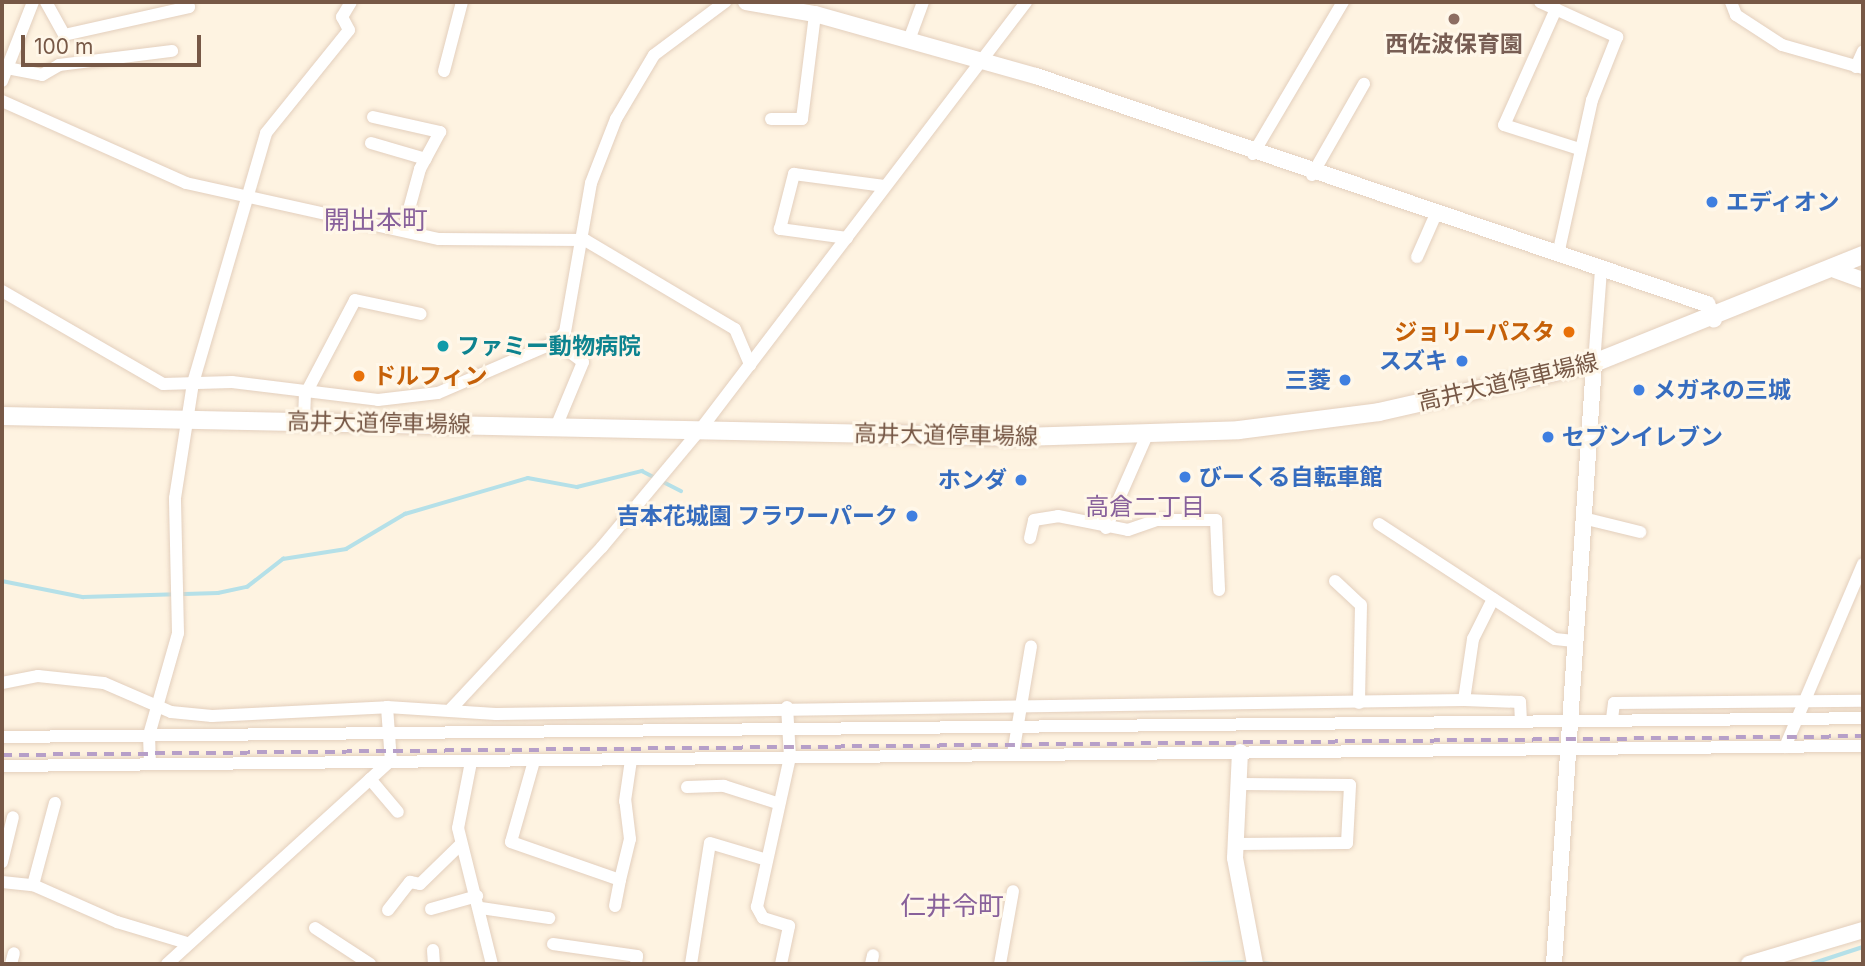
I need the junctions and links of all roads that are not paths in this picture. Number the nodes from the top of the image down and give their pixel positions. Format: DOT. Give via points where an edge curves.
graph roads {
  1 [pos="33,2"];
  2 [pos="46,2"];
  3 [pos="187,2"];
  4 [pos="351,2"];
  5 [pos="462,2"];
  6 [pos="725,2"];
  7 [pos="746,2"];
  8 [pos="923,2"];
  9 [pos="1026,2"];
  10 [pos="1343,2"];
  11 [pos="1540,2"];
  12 [pos="1731,2"];
  13 [pos="1556,9"];
  14 [pos="815,14"];
  15 [pos="909,40"];
  16 [pos="172,51"];
  17 [pos="1863,51"];
  18 [pos="983,62"];
  19 [pos="1860,67"];
  20 [pos="7,68"];
  21 [pos="444,71"];
  22 [pos="2,81"];
  23 [pos="1364,84"];
  24 [pos="2,101"];
  25 [pos="373,117"];
  26 [pos="771,119"];
  27 [pos="372,143"];
  28 [pos="1579,149"];
  29 [pos="1253,154"];
  30 [pos="426,159"];
  31 [pos="1312,175"];
  32 [pos="884,186"];
  33 [pos="250,198"];
  34 [pos="1436,214"];
  35 [pos="403,231"];
  36 [pos="847,238"];
  37 [pos="579,240"];
  38 [pos="1558,254"];
  39 [pos="1863,255"];
  40 [pos="1417,257"];
  41 [pos="1601,269"];
  42 [pos="1835,270"];
  43 [pos="1863,280"];
  44 [pos="2,290"];
  45 [pos="421,314"];
  46 [pos="1714,320"];
  47 [pos="556,342"];
  48 [pos="1594,363"];
  49 [pos="750,365"];
  50 [pos="193,383"];
  51 [pos="305,395"];
  52 [pos="413,399"];
  53 [pos="2,416"];
  54 [pos="187,420"];
  55 [pos="304,421"];
  56 [pos="416,425"];
  57 [pos="556,427"];
  58 [pos="700,430"];
  59 [pos="1147,435"];
  60 [pos="1583,518"];
  61 [pos="1379,524"];
  62 [pos="1106,528"];
  63 [pos="1640,532"];
  64 [pos="1030,538"];
  65 [pos="1863,564"];
  66 [pos="1335,581"];
  67 [pos="1219,590"];
  68 [pos="1493,599"];
  69 [pos="1574,641"];
  70 [pos="1031,646"];
  71 [pos="2,684"];
  72 [pos="1464,700"];
  73 [pos="158,701"];
  74 [pos="1863,701"];
  75 [pos="1808,702"];
  76 [pos="1359,703"];
  77 [pos="387,707"];
  78 [pos="787,707"];
  79 [pos="1024,707"];
  80 [pos="450,710"];
  81 [pos="1863,718"];
  82 [pos="1569,719"];
  83 [pos="1612,719"];
  84 [pos="1800,719"];
  85 [pos="1521,721"];
  86 [pos="1017,726"];
  87 [pos="789,729"];
  88 [pos="389,733"];
  89 [pos="149,735"];
  90 [pos="2,737"];
  91 [pos="1863,746"];
  92 [pos="1785,747"];
  93 [pos="1567,749"];
  94 [pos="1240,752"];
  95 [pos="1013,754"];
  96 [pos="790,757"];
  97 [pos="631,760"];
  98 [pos="391,761"];
  99 [pos="534,761"];
  100 [pos="471,762"];
  101 [pos="150,764"];
  102 [pos="2,766"];
  103 [pos="370,779"];
  104 [pos="1243,784"];
  105 [pos="687,787"];
  106 [pos="55,803"];
  107 [pos="777,803"];
  108 [pos="398,812"];
  109 [pos="13,817"];
  110 [pos="461,844"];
  111 [pos="1237,844"];
  112 [pos="764,859"];
  113 [pos="2,862"];
  114 [pos="620,880"];
  115 [pos="2,882"];
  116 [pos="33,885"];
  117 [pos="1013,891"];
  118 [pos="479,902"];
  119 [pos="615,906"];
  120 [pos="431,909"];
  121 [pos="388,910"];
  122 [pos="549,918"];
  123 [pos="315,928"];
  124 [pos="1863,930"];
  125 [pos="187,943"];
  126 [pos="553,944"];
  127 [pos="433,950"];
  128 [pos="1254,960"];
  129 [pos="167,964"];
  130 [pos="370,964"];
  131 [pos="434,964"];
  132 [pos="492,964"];
  133 [pos="636,964"];
  134 [pos="691,964"];
  135 [pos="781,964"];
  136 [pos="1000,964"];
  137 [pos="1554,964"];
  138 [pos="1749,964"];
  1 -- 20 [label="street"];
  2 -- 3 [label="street" via="64,35 189,7"];
  4 -- 33 [label="street" via="342,17 349,30 266,133"];
  5 -- 21 [label="street"];
  6 -- 37 [label="street" via="643,68 591,183"];
  7 -- 14 [label="street"];
  8 -- 15 [label="street"];
  9 -- 18 [label="street"];
  10 -- 29 [label="street"];
  11 -- 13 [label="street"];
  12 -- 19 [label="street" via="1736,15 1783,45"];
  13 -- 28 [label="street" via="1616,37"];
  13 -- 28 [label="street" via="1504,125"];
  14 -- 15 [label="street"];
  14 -- 26 [label="street" via="802,119"];
  15 -- 18 [label="street"];
  16 -- 20 [label="street" via="59,65 42,75"];
  17 -- 19 [label="street"];
  18 -- 29 [label="street"];
  18 -- 32 [label="street"];
  20 -- 22 [label="street"];
  23 -- 31 [label="street"];
  24 -- 33 [label="street" via="186,183"];
  25 -- 30 [label="street" via="440,132"];
  27 -- 30 [label="street"];
  28 -- 38 [label="street"];
  29 -- 31 [label="street"];
  30 -- 35 [label="street"];
  31 -- 34 [label="street"];
  32 -- 36 [label="street"];
  32 -- 36 [label="street" via="794,174 780,229"];
  33 -- 35 [label="street"];
  33 -- 50 [label="street"];
  34 -- 38 [label="street"];
  34 -- 40 [label="street"];
  35 -- 37 [label="street" via="472,243"];
  36 -- 49 [label="street"];
  37 -- 47 [label="street" via="571,314"];
  37 -- 49 [label="street" via="603,247 688,306 735,329"];
  38 -- 41 [label="street"];
  39 -- 42 [label="main road, 高井大道停車場線"];
  41 -- 46 [label="street" via="1707,304"];
  41 -- 48 [label="street"];
  42 -- 43 [label="street"];
  42 -- 46 [label="main road, 高井大道停車場線"];
  44 -- 50 [label="street" via="150,379"];
  45 -- 51 [label="street" via="355,300"];
  46 -- 48 [label="main road, 高井大道停車場線"];
  47 -- 52 [label="street"];
  47 -- 57 [label="street" via="583,362"];
  48 -- 59 [label="main road, 高井大道停車場線" via="1379,412"];
  48 -- 60 [label="street"];
  49 -- 58 [label="street"];
  50 -- 51 [label="street"];
  50 -- 54 [label="street"];
  51 -- 52 [label="street"];
  51 -- 55 [label="street"];
  52 -- 56 [label="street"];
  53 -- 54 [label="main road, 高井大道停車場線"];
  54 -- 55 [label="main road, 高井大道停車場線"];
  54 -- 73 [label="street" via="175,498 177,633"];
  55 -- 56 [label="main road, 高井大道停車場線"];
  56 -- 57 [label="main road, 高井大道停車場線"];
  57 -- 58 [label="main road, 高井大道停車場線"];
  58 -- 59 [label="main road, 高井大道停車場線"];
  58 -- 80 [label="street"];
  59 -- 62 [label="street"];
  60 -- 63 [label="street"];
  60 -- 69 [label="street"];
  61 -- 68 [label="street"];
  62 -- 64 [label="street" via="1058,516 1034,520"];
  62 -- 67 [label="street" via="1128,530 1157,520 1216,520"];
  65 -- 75 [label="street"];
  66 -- 76 [label="street" via="1361,605"];
  68 -- 69 [label="street" via="1555,639"];
  68 -- 72 [label="street" via="1473,639"];
  69 -- 82 [label="street"];
  70 -- 79 [label="street"];
  71 -- 73 [label="street" via="66,678"];
  72 -- 76 [label="street"];
  72 -- 85 [label="street" via="1520,702"];
  73 -- 77 [label="street" via="171,712 212,716"];
  73 -- 89 [label="street"];
  74 -- 75 [label="street"];
  75 -- 83 [label="street" via="1614,703"];
  75 -- 84 [label="street"];
  76 -- 79 [label="street"];
  77 -- 80 [label="street"];
  77 -- 88 [label="street"];
  78 -- 79 [label="street"];
  78 -- 80 [label="street"];
  78 -- 87 [label="street"];
  79 -- 86 [label="street"];
  81 -- 84 [label="street"];
  82 -- 83 [label="street"];
  82 -- 85 [label="street"];
  82 -- 93 [label="street"];
  83 -- 84 [label="street"];
  84 -- 92 [label="street"];
  85 -- 86 [label="street"];
  86 -- 87 [label="street"];
  86 -- 95 [label="street"];
  87 -- 88 [label="street"];
  87 -- 96 [label="street"];
  88 -- 89 [label="street"];
  88 -- 98 [label="street"];
  89 -- 90 [label="street"];
  89 -- 101 [label="street"];
  91 -- 92 [label="street"];
  92 -- 93 [label="street"];
  93 -- 94 [label="street"];
  93 -- 137 [label="street"];
  94 -- 95 [label="street"];
  94 -- 104 [label="street"];
  95 -- 96 [label="street"];
  96 -- 97 [label="street"];
  96 -- 107 [label="street"];
  97 -- 99 [label="street"];
  97 -- 114 [label="street" via="625,801 630,839"];
  98 -- 100 [label="street"];
  98 -- 101 [label="street"];
  98 -- 103 [label="street"];
  99 -- 100 [label="street"];
  99 -- 114 [label="street" via="511,842"];
  100 -- 110 [label="street" via="458,813"];
  101 -- 102 [label="street"];
  103 -- 108 [label="street"];
  103 -- 125 [label="street"];
  104 -- 111 [label="street"];
  104 -- 111 [label="street" via="1350,785 1347,843"];
  105 -- 107 [label="street" via="724,786"];
  106 -- 116 [label="street"];
  107 -- 112 [label="street"];
  109 -- 113 [label="street"];
  110 -- 118 [label="street"];
  110 -- 121 [label="street" via="420,884 410,882"];
  111 -- 128 [label="street"];
  112 -- 134 [label="street" via="710,843"];
  112 -- 135 [label="street" via="757,914 789,926"];
  114 -- 119 [label="street"];
  115 -- 116 [label="street"];
  116 -- 125 [label="street" via="117,922"];
  117 -- 136 [label="street"];
  118 -- 120 [label="street"];
  118 -- 122 [label="street"];
  118 -- 132 [label="street"];
  123 -- 130 [label="street"];
  124 -- 138 [label="street"];
  125 -- 129 [label="street"];
  126 -- 133 [label="street" via="636,956"];
  127 -- 131 [label="street"];
}
